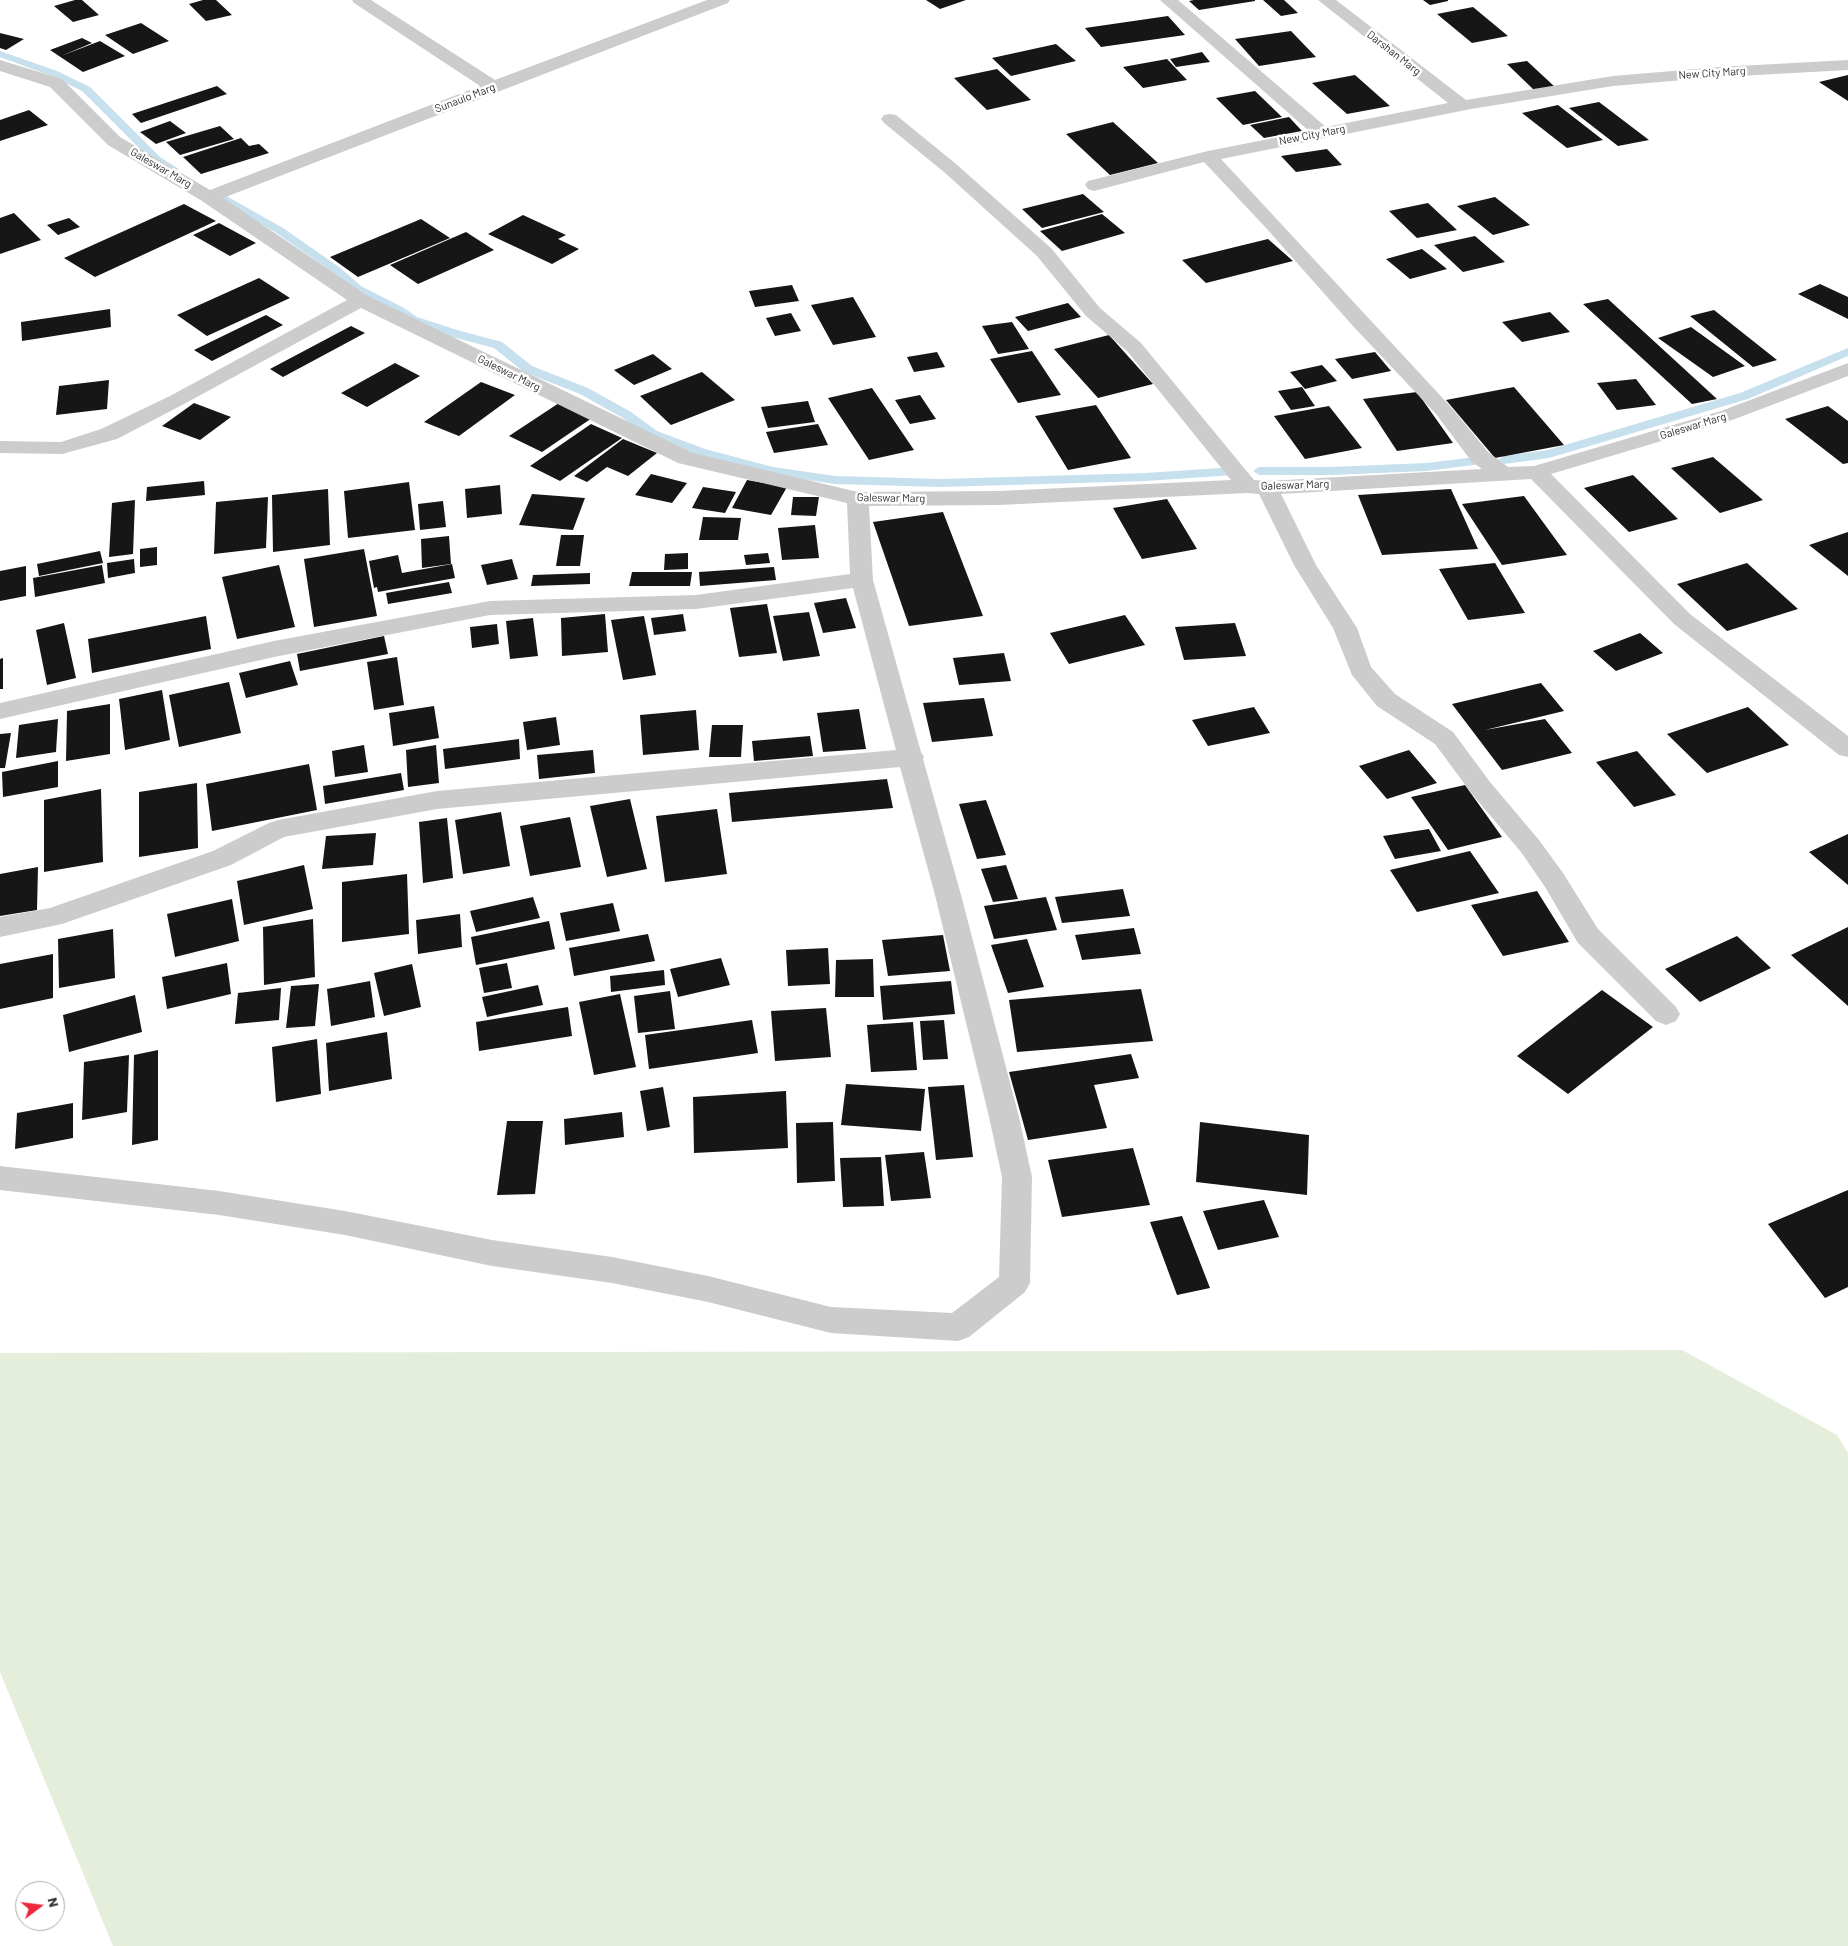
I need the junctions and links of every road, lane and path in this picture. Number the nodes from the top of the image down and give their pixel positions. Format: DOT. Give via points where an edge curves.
graph roads {
  1 [pos="360,0"];
  2 [pos="722,0"];
  3 [pos="1168,0"];
  4 [pos="1326,0"];
  5 [pos="0,65"];
  6 [pos="1848,65"];
  7 [pos="493,87"];
  8 [pos="1463,106"];
  9 [pos="890,120"];
  10 [pos="1322,133"];
  11 [pos="1208,156"];
  12 [pos="1094,185"];
  13 [pos="209,197"];
  14 [pos="361,300"];
  15 [pos="1848,368"];
  16 [pos="0,447"];
  17 [pos="1536,472"];
  18 [pos="1503,474"];
  19 [pos="1257,487"];
  20 [pos="858,499"];
  21 [pos="862,580"];
  22 [pos="0,710"];
  23 [pos="1848,749"];
  24 [pos="912,757"];
  25 [pos="0,927"];
  26 [pos="1666,1014"];
  27 [pos="0,1178"];
  1 -- 7 [label="street"];
  2 -- 7 [label="street, Sunaulo Marg"];
  3 -- 10 [label="street"];
  4 -- 8 [label="street, Darshan Marg"];
  5 -- 13 [label="street, Galeswar Marg" via="56,82 114,141"];
  6 -- 8 [label="street, New City Marg" via="1613,81"];
  7 -- 13 [label="street, Sunaulo Marg"];
  8 -- 10 [label="street, New City Marg"];
  9 -- 19 [label="street" via="950,168 1044,252 1093,312 1134,347"];
  10 -- 11 [label="street, New City Marg"];
  11 -- 12 [label="street, New City Marg"];
  11 -- 18 [label="street" via="1443,410 1480,457"];
  13 -- 14 [label="street, Galeswar Marg"];
  14 -- 16 [label="street" via="109,434 62,448"];
  14 -- 20 [label="street, Galeswar Marg" via="686,458"];
  15 -- 17 [label="street, Galeswar Marg" via="1728,415"];
  17 -- 18 [label="street, Galeswar Marg"];
  17 -- 23 [label="street" via="1682,619"];
  18 -- 19 [label="street, Galeswar Marg"];
  19 -- 20 [label="street, Galeswar Marg" via="999,498"];
  19 -- 26 [label="street" via="1345,628 1360,670 1386,700 1444,738 1530,846 1588,936"];
  20 -- 21 [label="street"];
  21 -- 22 [label="street" via="696,602 490,608 274,649"];
  21 -- 24 [label="street"];
  24 -- 25 [label="street" via="437,800 287,827 222,858 53,917"];
  24 -- 27 [label="street" via="1017,1177 1014,1283 958,1327 831,1320 708,1289 622,1272 492,1253 345,1223 219,1203"];
}
